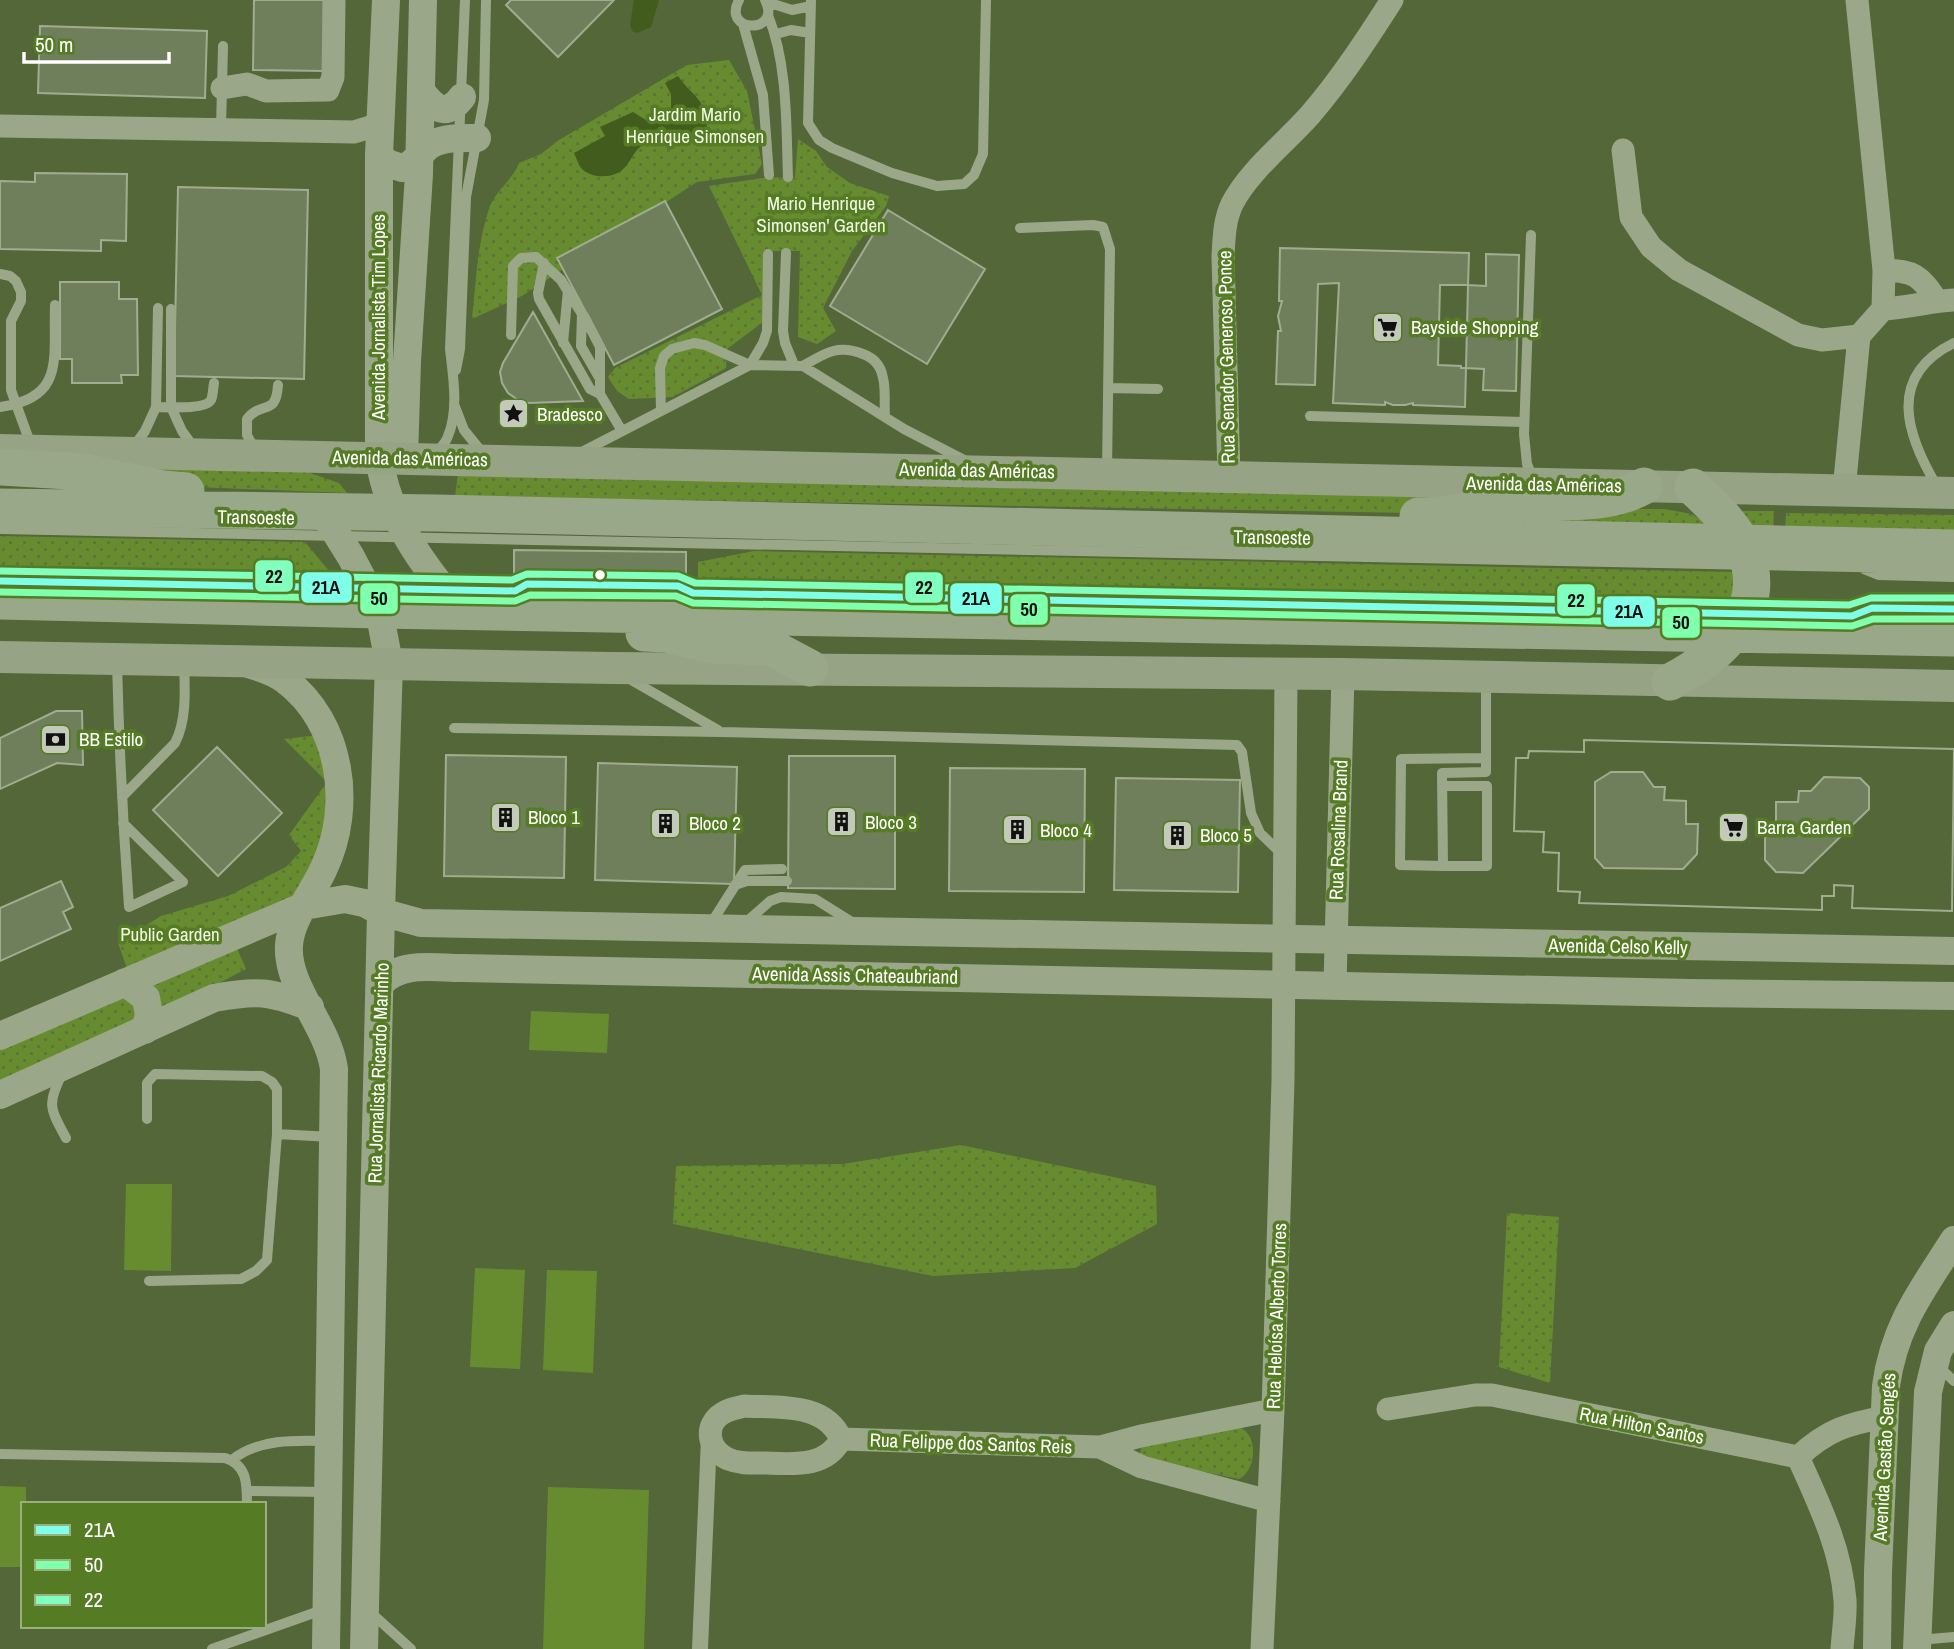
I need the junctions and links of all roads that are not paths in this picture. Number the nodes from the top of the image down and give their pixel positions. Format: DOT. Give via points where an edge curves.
graph roads {
  1 [pos="334,0"];
  2 [pos="386,0"];
  3 [pos="423,0"];
  4 [pos="465,0"];
  5 [pos="486,0"];
  6 [pos="986,0"];
  7 [pos="1392,0"];
  8 [pos="737,1"];
  9 [pos="766,1"];
  10 [pos="1861,2"];
  11 [pos="811,3"];
  12 [pos="768,15"];
  13 [pos="743,24"];
  14 [pos="810,33"];
  15 [pos="776,34"];
  16 [pos="223,46"];
  17 [pos="222,88"];
  18 [pos="421,91"];
  19 [pos="462,97"];
  20 [pos="786,122"];
  21 [pos="808,123"];
  22 [pos="420,125"];
  23 [pos="0,126"];
  24 [pos="221,128"];
  25 [pos="367,128"];
  26 [pos="468,138"];
  27 [pos="1623,150"];
  28 [pos="380,155"];
  29 [pos="419,155"];
  30 [pos="769,175"];
  31 [pos="788,177"];
  32 [pos="1020,228"];
  33 [pos="1531,235"];
  34 [pos="786,253"];
  35 [pos="768,254"];
  36 [pos="544,263"];
  37 [pos="1884,270"];
  38 [pos="0,274"];
  39 [pos="568,290"];
  40 [pos="1946,301"];
  41 [pos="55,305"];
  42 [pos="158,308"];
  43 [pos="171,309"];
  44 [pos="1884,309"];
  45 [pos="582,314"];
  46 [pos="5,321"];
  47 [pos="511,335"];
  48 [pos="1859,336"];
  49 [pos="563,343"];
  50 [pos="1954,343"];
  51 [pos="407,361"];
  52 [pos="379,363"];
  53 [pos="751,365"];
  54 [pos="798,365"];
  55 [pos="600,379"];
  56 [pos="454,380"];
  57 [pos="214,383"];
  58 [pos="278,385"];
  59 [pos="1109,388"];
  60 [pos="1158,389"];
  61 [pos="600,394"];
  62 [pos="18,404"];
  63 [pos="454,404"];
  64 [pos="0,407"];
  65 [pos="156,407"];
  66 [pos="172,407"];
  67 [pos="661,411"];
  68 [pos="885,416"];
  69 [pos="1310,416"];
  70 [pos="1524,422"];
  71 [pos="622,431"];
  72 [pos="0,450"];
  73 [pos="33,450"];
  74 [pos="130,452"];
  75 [pos="198,454"];
  76 [pos="257,455"];
  77 [pos="404,458"];
  78 [pos="489,460"];
  79 [pos="562,462"];
  80 [pos="0,467"];
  81 [pos="984,470"];
  82 [pos="1107,474"];
  83 [pos="1229,477"];
  84 [pos="1535,484"];
  85 [pos="1644,486"];
  86 [pos="1693,487"];
  87 [pos="1844,490"];
  88 [pos="1947,492"];
  89 [pos="0,506"];
  90 [pos="320,520"];
  91 [pos="401,525"];
  92 [pos="0,529"];
  93 [pos="1300,533"];
  94 [pos="1954,548"];
  95 [pos="1745,554"];
  96 [pos="1860,567"];
  97 [pos="1954,569"];
  98 [pos="1954,576"];
  99 [pos="0,581"];
  100 [pos="374,599"];
  101 [pos="452,600"];
  102 [pos="0,601"];
  103 [pos="1954,609"];
  104 [pos="591,613"];
  105 [pos="1852,616"];
  106 [pos="1954,618"];
  107 [pos="1739,624"];
  108 [pos="1954,638"];
  109 [pos="0,657"];
  110 [pos="117,660"];
  111 [pos="184,661"];
  112 [pos="244,662"];
  113 [pos="389,663"];
  114 [pos="611,668"];
  115 [pos="810,668"];
  116 [pos="1286,674"];
  117 [pos="1343,674"];
  118 [pos="1486,679"];
  119 [pos="1670,681"];
  120 [pos="1954,686"];
  121 [pos="454,728"];
  122 [pos="721,732"];
  123 [pos="1486,758"];
  124 [pos="1442,786"];
  125 [pos="122,797"];
  126 [pos="123,823"];
  127 [pos="1284,856"];
  128 [pos="1443,866"];
  129 [pos="782,869"];
  130 [pos="787,881"];
  131 [pos="735,885"];
  132 [pos="304,906"];
  133 [pos="381,912"];
  134 [pos="463,923"];
  135 [pos="708,928"];
  136 [pos="1131,936"];
  137 [pos="1283,939"];
  138 [pos="1335,940"];
  139 [pos="1691,947"];
  140 [pos="1762,948"];
  141 [pos="1954,951"];
  142 [pos="462,968"];
  143 [pos="1130,980"];
  144 [pos="125,982"];
  145 [pos="381,983"];
  146 [pos="1283,984"];
  147 [pos="1335,985"];
  148 [pos="1690,993"];
  149 [pos="1761,994"];
  150 [pos="1954,996"];
  151 [pos="310,1007"];
  152 [pos="145,1030"];
  153 [pos="0,1036"];
  154 [pos="66,1065"];
  155 [pos="0,1095"];
  156 [pos="147,1119"];
  157 [pos="277,1134"];
  158 [pos="333,1137"];
  159 [pos="66,1138"];
  160 [pos="1954,1240"];
  161 [pos="333,1262"];
  162 [pos="372,1265"];
  163 [pos="149,1280"];
  164 [pos="1954,1325"];
  165 [pos="1933,1362"];
  166 [pos="1954,1381"];
  167 [pos="1388,1409"];
  168 [pos="1273,1410"];
  169 [pos="1885,1417"];
  170 [pos="709,1435"];
  171 [pos="841,1439"];
  172 [pos="329,1441"];
  173 [pos="1100,1447"];
  174 [pos="0,1454"];
  175 [pos="1798,1457"];
  176 [pos="232,1460"];
  177 [pos="247,1491"];
  178 [pos="329,1492"];
  179 [pos="1269,1501"];
  180 [pos="247,1502"];
  181 [pos="327,1608"];
  182 [pos="365,1608"];
  183 [pos="1877,1636"];
  184 [pos="1954,1637"];
  185 [pos="1918,1638"];
  186 [pos="212,1649"];
  187 [pos="326,1649"];
  188 [pos="364,1649"];
  189 [pos="411,1649"];
  190 [pos="700,1649"];
  191 [pos="1262,1649"];
  192 [pos="1842,1649"];
  1 -- 17 [label="street" via="333,77 328,90"];
  2 -- 25 [label="street, Avenida Jornalista Tim Lopes"];
  3 -- 18 [label="street, Avenida Jornalista Tim Lopes"];
  4 -- 19 [label="lane"];
  5 -- 26 [label="lane" via="484,100"];
  6 -- 21 [label="lane" via="983,154 974,175 964,184 937,186 875,166 819,140"];
  7 -- 83 [label="street, Rua Senador Generoso Ponce" via="1312,114 1241,189 1231,206 1223,257"];
  8 -- 13 [label="lane" via="735,12"];
  9 -- 11 [label="lane" via="783,9"];
  9 -- 12 [label="lane"];
  10 -- 37 [label="street"];
  11 -- 14 [label="lane"];
  12 -- 13 [label="lane" via="759,25"];
  12 -- 15 [label="lane"];
  13 -- 30 [label="lane" via="763,95"];
  14 -- 15 [label="lane" via="791,30"];
  14 -- 21 [label="lane"];
  15 -- 20 [label="lane"];
  16 -- 17 [label="lane"];
  17 -- 24 [label="lane"];
  18 -- 19 [label="street" via="439,109 455,107"];
  18 -- 22 [label="street, Avenida Jornalista Tim Lopes"];
  19 -- 26 [label="lane"];
  20 -- 21 [label="lane"];
  20 -- 31 [label="lane"];
  22 -- 25 [label="street" via="397,116"];
  22 -- 29 [label="street, Avenida Jornalista Tim Lopes"];
  23 -- 24 [label="street"];
  24 -- 25 [label="street"];
  25 -- 28 [label="street, Avenida Jornalista Tim Lopes"];
  26 -- 29 [label="street" via="430,145"];
  26 -- 56 [label="lane" via="460,349"];
  26 -- 56 [label="lane" via="450,349"];
  27 -- 48 [label="street" via="1631,218 1651,247 1679,270 1798,335 1822,340"];
  28 -- 29 [label="street" via="402,168"];
  28 -- 52 [label="street, Avenida Jornalista Tim Lopes"];
  29 -- 51 [label="street, Avenida Jornalista Tim Lopes"];
  32 -- 59 [label="lane" via="1103,228 1110,249"];
  33 -- 70 [label="lane"];
  34 -- 54 [label="lane" via="783,331"];
  35 -- 53 [label="lane" via="767,331"];
  36 -- 39 [label="lane"];
  36 -- 47 [label="lane" via="528,256 513,266"];
  36 -- 49 [label="lane" via="538,293"];
  37 -- 40 [label="street" via="1908,271"];
  37 -- 44 [label="street"];
  38 -- 46 [label="lane" via="16,281 21,292 21,301"];
  39 -- 45 [label="lane"];
  39 -- 49 [label="lane"];
  40 -- 44 [label="street"];
  41 -- 62 [label="lane" via="53,373 43,391"];
  42 -- 65 [label="lane"];
  43 -- 66 [label="lane"];
  44 -- 48 [label="street"];
  45 -- 55 [label="lane" via="600,347"];
  45 -- 55 [label="lane" via="581,346"];
  46 -- 62 [label="lane" via="11,390"];
  48 -- 87 [label="street"];
  49 -- 61 [label="lane" via="590,389"];
  50 -- 88 [label="lane" via="1936,352 1913,377 1907,402 1922,461"];
  51 -- 52 [label="street" via="399,366"];
  51 -- 77 [label="street, Avenida Jornalista Tim Lopes"];
  52 -- 77 [label="street, Avenida Jornalista Tim Lopes"];
  53 -- 54 [label="lane"];
  53 -- 67 [label="lane"];
  53 -- 67 [label="lane" via="705,345 672,349 660,368"];
  54 -- 68 [label="lane"];
  54 -- 68 [label="lane" via="838,349 871,357 884,379"];
  55 -- 61 [label="lane"];
  56 -- 63 [label="lane"];
  57 -- 66 [label="lane" via="208,403"];
  58 -- 76 [label="lane" via="274,405 247,419 247,435"];
  59 -- 60 [label="lane"];
  59 -- 82 [label="lane"];
  61 -- 71 [label="lane"];
  62 -- 64 [label="lane"];
  62 -- 73 [label="lane"];
  63 -- 77 [label="lane" via="449,434"];
  63 -- 78 [label="lane" via="470,439"];
  65 -- 66 [label="lane"];
  65 -- 74 [label="lane"];
  66 -- 75 [label="lane"];
  67 -- 71 [label="lane"];
  68 -- 81 [label="lane"];
  69 -- 70 [label="lane"];
  70 -- 84 [label="lane" via="1527,464"];
  71 -- 79 [label="lane"];
  72 -- 73 [label="main road, Avenida das Américas"];
  73 -- 74 [label="main road, Avenida das Américas"];
  74 -- 75 [label="main road, Avenida das Américas"];
  75 -- 76 [label="main road, Avenida das Américas"];
  76 -- 77 [label="main road, Avenida das Américas"];
  77 -- 78 [label="main road, Avenida das Américas"];
  77 -- 91 [label="street, Avenida Jornalista Tim Lopes" via="385,490"];
  78 -- 79 [label="main road, Avenida das Américas"];
  79 -- 81 [label="main road, Avenida das Américas"];
  80 -- 90 [label="highway" via="86,472 163,489 256,494"];
  81 -- 82 [label="main road, Avenida das Américas"];
  82 -- 83 [label="main road, Avenida das Américas"];
  83 -- 84 [label="main road, Avenida das Américas"];
  84 -- 85 [label="main road, Avenida das Américas"];
  85 -- 86 [label="main road, Avenida das Américas"];
  85 -- 93 [label="highway" via="1614,498 1512,504 1424,516 1362,517 1320,524"];
  86 -- 87 [label="main road, Avenida das Américas"];
  86 -- 95 [label="highway" via="1719,512"];
  87 -- 88 [label="main road, Avenida das Américas"];
  89 -- 90 [label="highway"];
  90 -- 91 [label="highway"];
  90 -- 92 [label="lane, Transoeste"];
  90 -- 100 [label="street, Rua Jornalista Ricardo Marinho"];
  91 -- 93 [label="highway"];
  91 -- 95 [label="lane, Transoeste" via="534,547 652,548 683,542"];
  91 -- 101 [label="street, Avenida Jornalista Tim Lopes" via="417,556"];
  93 -- 95 [label="highway"];
  94 -- 95 [label="highway"];
  95 -- 96 [label="lane, Transoeste"];
  95 -- 107 [label="highway" via="1751,591"];
  96 -- 97 [label="lane, Transoeste"];
  96 -- 98 [label="lane, Transoeste" via="1879,575"];
  99 -- 100 [label="lane"];
  100 -- 101 [label="highway"];
  100 -- 102 [label="highway"];
  100 -- 113 [label="street, Rua Jornalista Ricardo Marinho"];
  101 -- 104 [label="highway"];
  101 -- 107 [label="lane" via="515,591 527,584 678,586 693,593"];
  103 -- 105 [label="lane" via="1872,608"];
  104 -- 107 [label="highway"];
  104 -- 115 [label="highway" via="634,631 711,645 776,650"];
  105 -- 106 [label="lane"];
  105 -- 107 [label="lane"];
  107 -- 108 [label="highway"];
  107 -- 119 [label="highway" via="1696,668"];
  109 -- 110 [label="main road"];
  110 -- 111 [label="main road"];
  110 -- 125 [label="lane"];
  111 -- 112 [label="main road"];
  111 -- 125 [label="lane" via="180,733"];
  112 -- 113 [label="main road"];
  112 -- 132 [label="street" via="274,673 295,688 324,727 337,765 337,829 325,867"];
  113 -- 114 [label="main road"];
  113 -- 133 [label="street, Rua Jornalista Ricardo Marinho"];
  114 -- 115 [label="main road"];
  114 -- 122 [label="lane"];
  115 -- 116 [label="main road"];
  116 -- 117 [label="main road"];
  116 -- 127 [label="street"];
  117 -- 118 [label="main road"];
  117 -- 138 [label="street, Rua Rosalina Brand"];
  118 -- 119 [label="main road"];
  118 -- 123 [label="lane"];
  119 -- 120 [label="main road"];
  121 -- 122 [label="lane"];
  122 -- 127 [label="lane" via="1237,745 1251,813 1261,833"];
  123 -- 124 [label="lane" via="1486,772 1442,773"];
  123 -- 128 [label="lane" via="1401,759 1400,865"];
  124 -- 128 [label="lane"];
  124 -- 128 [label="lane" via="1487,786 1487,866"];
  125 -- 126 [label="lane"];
  126 -- 126 [label="lane" via="183,882 129,907"];
  127 -- 137 [label="street"];
  129 -- 131 [label="lane" via="748,869"];
  130 -- 131 [label="lane"];
  131 -- 135 [label="lane"];
  132 -- 133 [label="street" via="345,899"];
  132 -- 144 [label="street"];
  132 -- 151 [label="street" via="292,932 289,954 296,983"];
  133 -- 134 [label="street" via="421,923"];
  133 -- 145 [label="street, Rua Jornalista Ricardo Marinho"];
  134 -- 135 [label="street"];
  134 -- 142 [label="street" via="451,933 447,946"];
  135 -- 136 [label="street"];
  136 -- 137 [label="street"];
  136 -- 143 [label="street" via="1145,948 1148,960"];
  137 -- 138 [label="street, Avenida Celso Kelly"];
  137 -- 146 [label="street"];
  138 -- 139 [label="street, Avenida Celso Kelly"];
  138 -- 147 [label="street, Rua Rosalina Brand"];
  139 -- 140 [label="street, Avenida Celso Kelly"];
  139 -- 148 [label="street" via="1708,969 1704,983"];
  140 -- 141 [label="street, Avenida Celso Kelly"];
  140 -- 149 [label="street" via="1751,958 1747,971"];
  142 -- 143 [label="street, Avenida Assis Chateaubriand"];
  142 -- 145 [label="street, Avenida Assis Chateaubriand" via="405,968"];
  143 -- 146 [label="street, Avenida Assis Chateaubriand"];
  144 -- 152 [label="street" via="146,998 149,1015"];
  144 -- 153 [label="street"];
  145 -- 162 [label="street, Rua Jornalista Ricardo Marinho"];
  146 -- 147 [label="street, Avenida Assis Chateaubriand"];
  146 -- 168 [label="street, Rua Heloísa Alberto Torres"];
  147 -- 148 [label="street"];
  148 -- 149 [label="street"];
  149 -- 150 [label="street"];
  151 -- 152 [label="street" via="266,992 242,993 214,998"];
  151 -- 158 [label="street" via="331,1050"];
  152 -- 154 [label="street"];
  154 -- 155 [label="street"];
  154 -- 159 [label="lane" via="50,1108"];
  156 -- 157 [label="lane" via="147,1083 155,1074 262,1076 277,1089"];
  157 -- 158 [label="lane"];
  157 -- 163 [label="lane" via="267,1260 241,1279"];
  158 -- 161 [label="street"];
  160 -- 169 [label="street, Avenida Gastão Sengés" via="1898,1333 1890,1360"];
  161 -- 162 [label="street" via="351,1275"];
  161 -- 172 [label="street"];
  162 -- 182 [label="street, Rua Jornalista Ricardo Marinho"];
  164 -- 165 [label="street"];
  165 -- 166 [label="lane"];
  165 -- 185 [label="street"];
  167 -- 175 [label="street, Rua Hilton Santos" via="1492,1395"];
  168 -- 173 [label="street, Rua Felippe dos Santos Reis"];
  168 -- 179 [label="street, Rua Heloísa Alberto Torres"];
  169 -- 175 [label="street" via="1838,1427"];
  169 -- 183 [label="street, Avenida Gastão Sengés"];
  170 -- 171 [label="street, Rua Felippe dos Santos Reis" via="714,1448 741,1463 806,1464 835,1450"];
  170 -- 171 [label="street, Rua Felippe dos Santos Reis" via="713,1422 744,1406 802,1409 835,1425"];
  170 -- 190 [label="street"];
  171 -- 173 [label="street, Rua Felippe dos Santos Reis"];
  172 -- 176 [label="lane" via="263,1444"];
  172 -- 178 [label="street"];
  173 -- 179 [label="street, Rua Felippe dos Santos Reis" via="1142,1467"];
  174 -- 176 [label="lane"];
  175 -- 192 [label="street" via="1837,1550 1845,1602"];
  176 -- 177 [label="lane" via="243,1471"];
  177 -- 178 [label="lane"];
  177 -- 180 [label="lane"];
  178 -- 181 [label="street"];
  179 -- 191 [label="street, Rua Heloísa Alberto Torres"];
  181 -- 182 [label="street"];
  181 -- 186 [label="lane"];
  181 -- 187 [label="street"];
  182 -- 188 [label="street, Rua Jornalista Ricardo Marinho"];
  182 -- 189 [label="lane"];
  183 -- 185 [label="street" via="1882,1614 1899,1606 1916,1616"];
  184 -- 185 [label="lane"];
}
